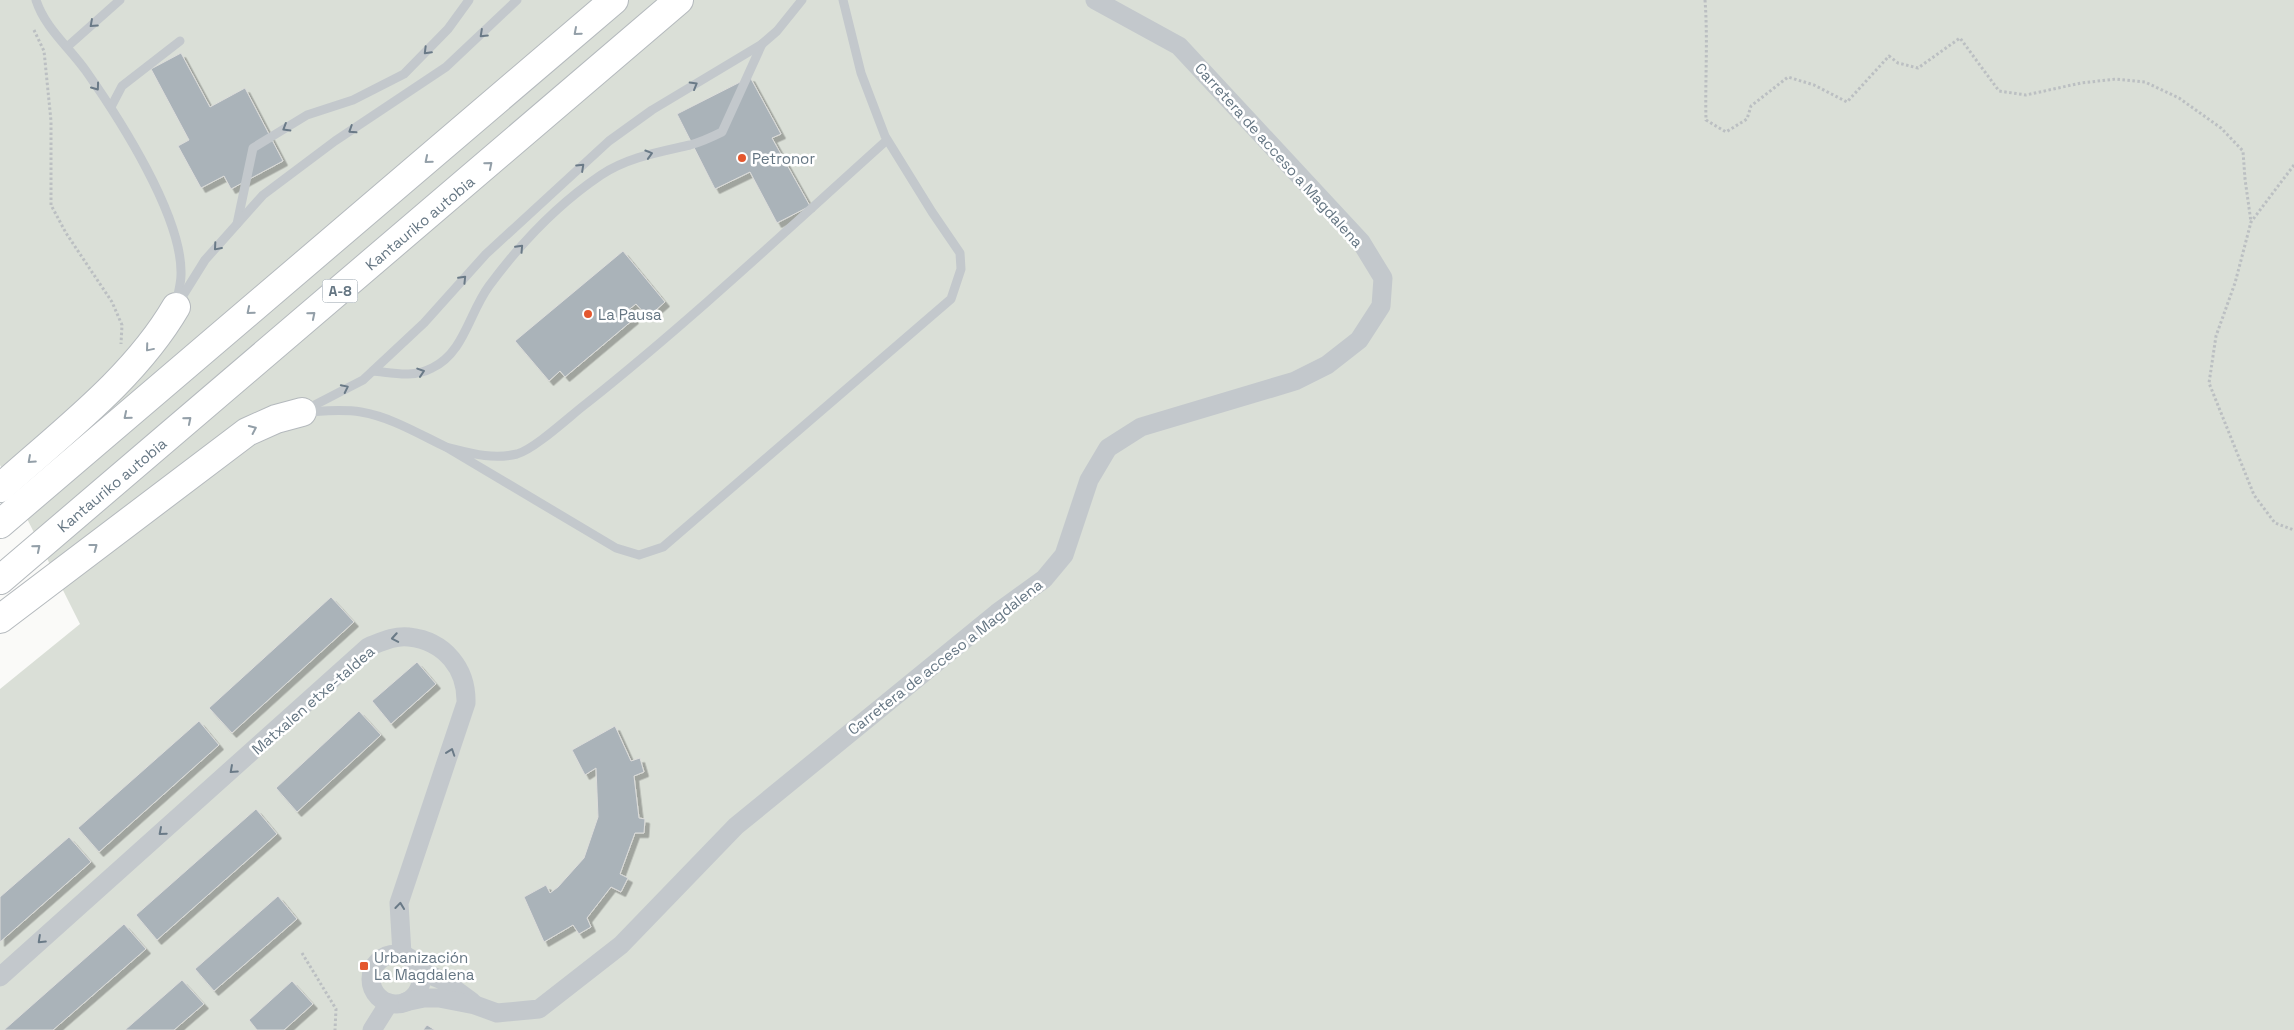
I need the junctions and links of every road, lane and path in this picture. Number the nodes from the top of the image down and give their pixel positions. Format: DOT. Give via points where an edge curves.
graph roads {
  1 [pos="36,0"];
  2 [pos="120,0"];
  3 [pos="469,0"];
  4 [pos="517,0"];
  5 [pos="614,0"];
  6 [pos="679,0"];
  7 [pos="802,0"];
  8 [pos="843,0"];
  9 [pos="1095,0"];
  10 [pos="1705,0"];
  11 [pos="32,26"];
  12 [pos="180,40"];
  13 [pos="762,44"];
  14 [pos="67,47"];
  15 [pos="111,107"];
  16 [pos="887,140"];
  17 [pos="2294,165"];
  18 [pos="2252,222"];
  19 [pos="237,224"];
  20 [pos="176,308"];
  21 [pos="117,352"];
  22 [pos="373,371"];
  23 [pos="302,412"];
  24 [pos="446,447"];
  25 [pos="0,488"];
  26 [pos="0,524"];
  27 [pos="2294,530"];
  28 [pos="0,580"];
  29 [pos="0,619"];
  30 [pos="302,953"];
  31 [pos="402,954"];
  32 [pos="420,971"];
  33 [pos="0,977"];
  34 [pos="397,1003"];
  35 [pos="475,1005"];
  36 [pos="335,1030"];
  37 [pos="372,1030"];
  1 -- 14 [label="lane" via="41,16"];
  2 -- 14 [label="lane, one-way"];
  3 -- 19 [label="lane, one-way" via="448,29 404,74 353,100 307,115 253,148"];
  4 -- 19 [label="lane, one-way" via="446,67 284,178"];
  5 -- 26 [label="highway, one-way"];
  28 -- 6 [label="highway, Kantauriko autobia / A-8, one-way"];
  7 -- 13 [label="lane"];
  8 -- 16 [label="lane" via="861,73"];
  9 -- 35 [label="street, Carretera de acceso a Magdalena" via="1179,46 1360,242 1383,278 1381,306 1359,340 1327,365 1294,381 1141,427 1108,448 1089,480 1064,555 1044,579 996,613 736,826 621,945 539,1009 497,1013"];
  10 -- 18 [label="path" via="1708,40 1706,120 1726,132 1747,119 1751,106 1788,77 1814,84 1847,102 1889,56 1898,63 1918,68 1960,38 1998,91 2026,95 2081,82 2116,80 2145,82 2179,98 2221,128 2243,151 2244,179"];
  11 -- 21 [label="path" via="44,51 50,104 51,206 112,302 122,325"];
  12 -- 15 [label="lane" via="122,86"];
  22 -- 13 [label="lane, one-way" via="424,323 486,254 609,141 652,110"];
  22 -- 13 [label="lane, one-way" via="411,376 433,368 456,350 488,288 518,250 565,203 602,174 628,161 692,144 722,132"];
  14 -- 15 [label="lane, one-way"];
  15 -- 20 [label="lane" via="164,205 177,244 182,275"];
  16 -- 24 [label="lane" via="702,307 544,437 518,454 484,457"];
  16 -- 24 [label="lane" via="960,253 961,269 951,299 663,547 639,555 616,548"];
  17 -- 18 [label="path"];
  18 -- 27 [label="path" via="2216,336 2209,383 2254,495 2275,523"];
  19 -- 20 [label="lane, one-way" via="205,260"];
  20 -- 25 [label="highway, one-way" via="159,336 135,365"];
  23 -- 22 [label="lane, one-way" via="363,380"];
  23 -- 24 [label="lane" via="362,412 390,420"];
  29 -- 23 [label="highway, one-way" via="247,432"];
  30 -- 36 [label="path" via="336,1009"];
  31 -- 32 [label="street" via="413,960"];
  31 -- 33 [label="street, Matxalen etxe-taldea, one-way" via="399,903 458,732 466,694 458,666 447,654 430,642 409,636 368,647"];
  31 -- 34 [label="street" via="393,954 378,961 371,977 375,993"];
  32 -- 34 [label="street" via="417,993"];
  32 -- 35 [label="street, Carretera de acceso a Magdalena" via="442,980 466,995"];
  34 -- 35 [label="street, Carretera de acceso a Magdalena" via="439,998"];
  34 -- 37 [label="street"];
}
